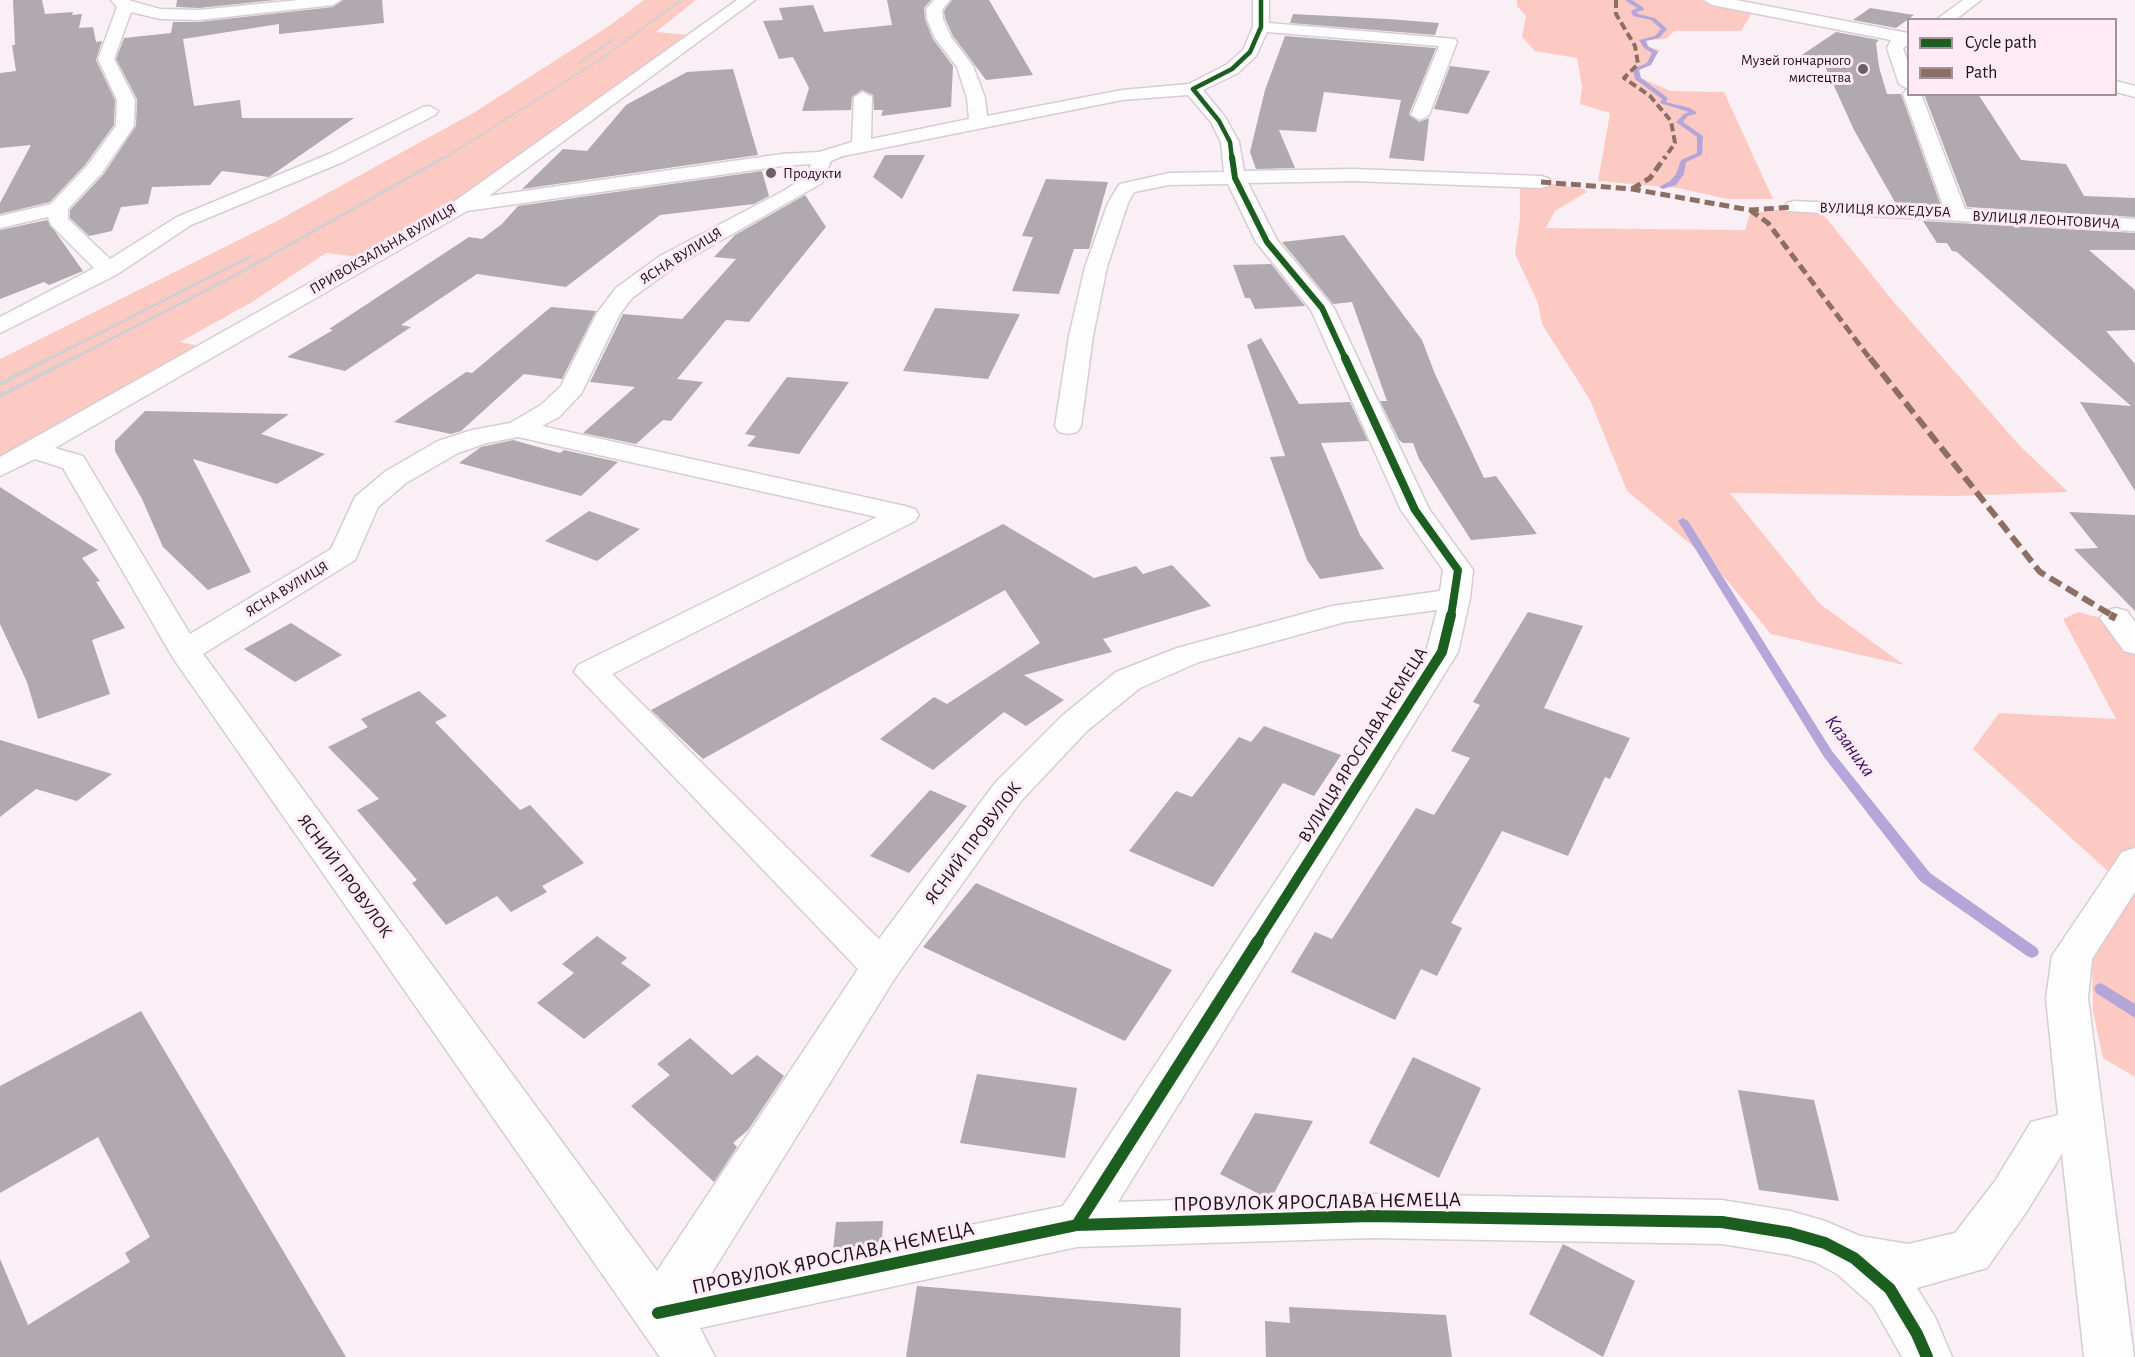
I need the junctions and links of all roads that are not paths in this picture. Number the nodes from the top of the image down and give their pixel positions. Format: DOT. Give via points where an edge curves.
graph roads {
  1 [pos="333,0"];
  2 [pos="747,0"];
  3 [pos="942,0"];
  4 [pos="1712,0"];
  5 [pos="1973,0"];
  6 [pos="122,3"];
  7 [pos="233,13"];
  8 [pos="1261,14"];
  9 [pos="1947,18"];
  10 [pos="113,38"];
  11 [pos="1907,39"];
  12 [pos="1907,39"];
  13 [pos="1907,81"];
  14 [pos="2117,87"];
  15 [pos="1193,89"];
  16 [pos="2135,92"];
  17 [pos="1913,96"];
  18 [pos="863,97"];
  19 [pos="429,111"];
  20 [pos="1420,115"];
  21 [pos="978,124"];
  22 [pos="861,147"];
  23 [pos="823,158"];
  24 [pos="1235,178"];
  25 [pos="1541,182"];
  26 [pos="58,207"];
  27 [pos="459,207"];
  28 [pos="1794,207"];
  29 [pos="1957,215"];
  30 [pos="0,222"];
  31 [pos="2135,225"];
  32 [pos="108,270"];
  33 [pos="0,326"];
  34 [pos="1068,426"];
  35 [pos="518,429"];
  36 [pos="33,450"];
  37 [pos="0,468"];
  38 [pos="1455,598"];
  39 [pos="2116,618"];
  40 [pos="2135,644"];
  41 [pos="184,651"];
  42 [pos="2135,862"];
  43 [pos="881,967"];
  44 [pos="2083,1131"];
  45 [pos="1077,1225"];
  46 [pos="1854,1258"];
  47 [pos="658,1313"];
  48 [pos="690,1357"];
  49 [pos="1927,1357"];
  50 [pos="2109,1357"];
  1 -- 7 [label="street"];
  2 -- 27 [label="street, ПРИВОКЗАЛЬНА ВУЛИЦЯ"];
  3 -- 21 [label="street" via="934,9 935,19 943,38 965,66 976,98"];
  4 -- 11 [label="street"];
  5 -- 9 [label="street"];
  6 -- 7 [label="street" via="160,14"];
  6 -- 10 [label="street"];
  7 -- 10 [label="street" via="138,29"];
  8 -- 15 [label="street" via="1250,52 1232,69"];
  8 -- 20 [label="street" via="1449,42"];
  10 -- 26 [label="street" via="105,59 126,100 125,126 94,170"];
  12 -- 13 [label="street" via="1898,42 1895,48"];
  14 -- 16 [label="street"];
  15 -- 21 [label="street" via="1122,95"];
  15 -- 24 [label="street, ВУЛИЦЯ ЯРОСЛАВА НЄМЕЦА" via="1219,121 1230,142"];
  17 -- 29 [label="street, ВУЛИЦЯ КОЖЕДУБА"];
  18 -- 22 [label="street"];
  19 -- 32 [label="street" via="336,158 184,221"];
  21 -- 22 [label="street"];
  22 -- 23 [label="street"];
  23 -- 27 [label="street" via="782,160"];
  23 -- 35 [label="street, ЯСНА ВУЛИЦЯ" via="815,179 668,261 624,293 609,313 572,388 550,411"];
  24 -- 25 [label="street" via="1353,175"];
  24 -- 34 [label="street" via="1170,179 1126,188 1096,267"];
  24 -- 38 [label="street, ВУЛИЦЯ ЯРОСЛАВА НЄМЕЦА" via="1267,242 1322,308 1415,510 1458,570"];
  26 -- 30 [label="street"];
  26 -- 32 [label="street" via="58,221"];
  27 -- 36 [label="street, ПРИВОКЗАЛЬНА ВУЛИЦЯ"];
  28 -- 29 [label="street, ВУЛИЦЯ КОЖЕДУБА"];
  29 -- 31 [label="street, ВУЛИЦЯ ЛЕОНТОВИЧА"];
  32 -- 33 [label="street"];
  35 -- 41 [label="street, ЯСНА ВУЛИЦЯ" via="448,447 396,477 365,504 344,554"];
  35 -- 43 [label="street" via="905,515 590,672"];
  36 -- 37 [label="street, ПРИВОКЗАЛЬНА ВУЛИЦЯ"];
  36 -- 41 [label="street, ЯСНИЙ ПРОВУЛОК" via="73,462"];
  38 -- 43 [label="street, ЯСНИЙ ПРОВУЛОК" via="1343,613 1188,655 1128,680 1075,723 1008,792"];
  38 -- 45 [label="street, ВУЛИЦЯ ЯРОСЛАВА НЄМЕЦА" via="1442,652"];
  39 -- 40 [label="street"];
  41 -- 47 [label="street, ЯСНИЙ ПРОВУЛОК"];
  42 -- 44 [label="street" via="2072,956 2067,998"];
  43 -- 47 [label="street, ЯСНИЙ ПРОВУЛОК"];
  44 -- 46 [label="street" via="2048,1136 1970,1252 1908,1267"];
  44 -- 50 [label="street"];
  45 -- 46 [label="street, ПРОВУЛОК ЯРОСЛАВА НЄМЕЦА" via="1370,1216 1722,1222 1790,1233"];
  45 -- 47 [label="street, ПРОВУЛОК ЯРОСЛАВА НЄМЕЦА"];
  46 -- 49 [label="street, ПРОВУЛОК ЯРОСЛАВА НЄМЕЦА" via="1890,1288"];
  47 -- 48 [label="street, ЯСНИЙ ПРОВУЛОК"];
}
